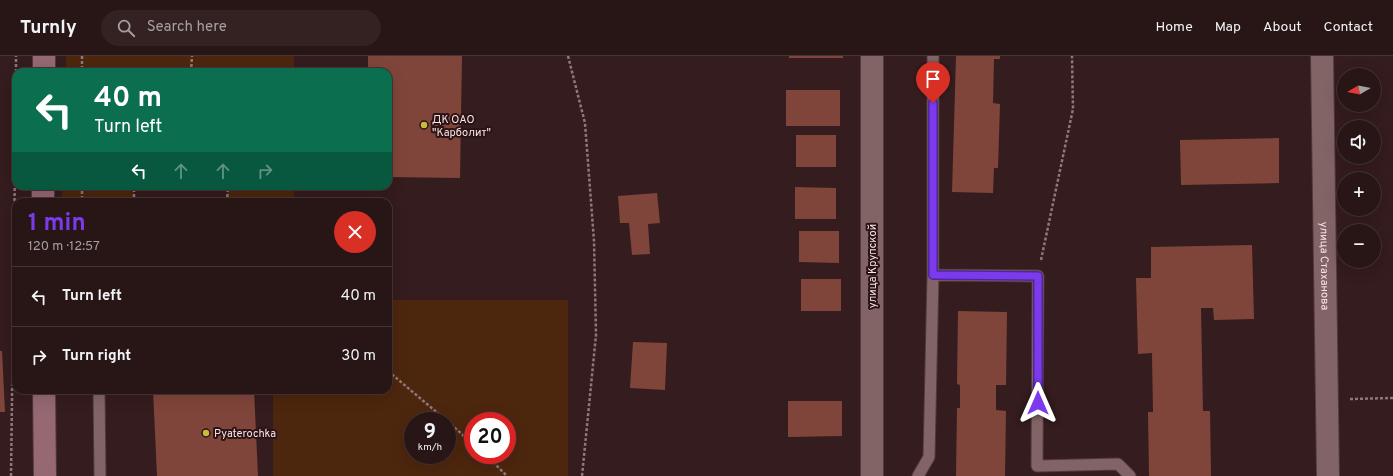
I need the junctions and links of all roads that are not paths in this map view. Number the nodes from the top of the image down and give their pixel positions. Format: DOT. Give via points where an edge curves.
graph roads {
  1 [pos="44,56"];
  2 [pos="872,56"];
  3 [pos="933,56"];
  4 [pos="1322,56"];
  5 [pos="44,68"];
  6 [pos="933,275"];
  7 [pos="44,394"];
  8 [pos="99,394"];
  9 [pos="45,476"];
  10 [pos="100,476"];
  11 [pos="872,476"];
  12 [pos="918,476"];
  13 [pos="1130,476"];
  14 [pos="1328,476"];
  1 -- 5 [label="main road"];
  2 -- 11 [label="street, улица Крупской"];
  3 -- 6 [label="lane"];
  4 -- 14 [label="street, улица Стаханова"];
  6 -- 12 [label="lane" via="929,457"];
  6 -- 13 [label="lane" via="1038,276 1038,466 1118,464"];
  7 -- 9 [label="main road"];
  8 -- 10 [label="lane"];
}
